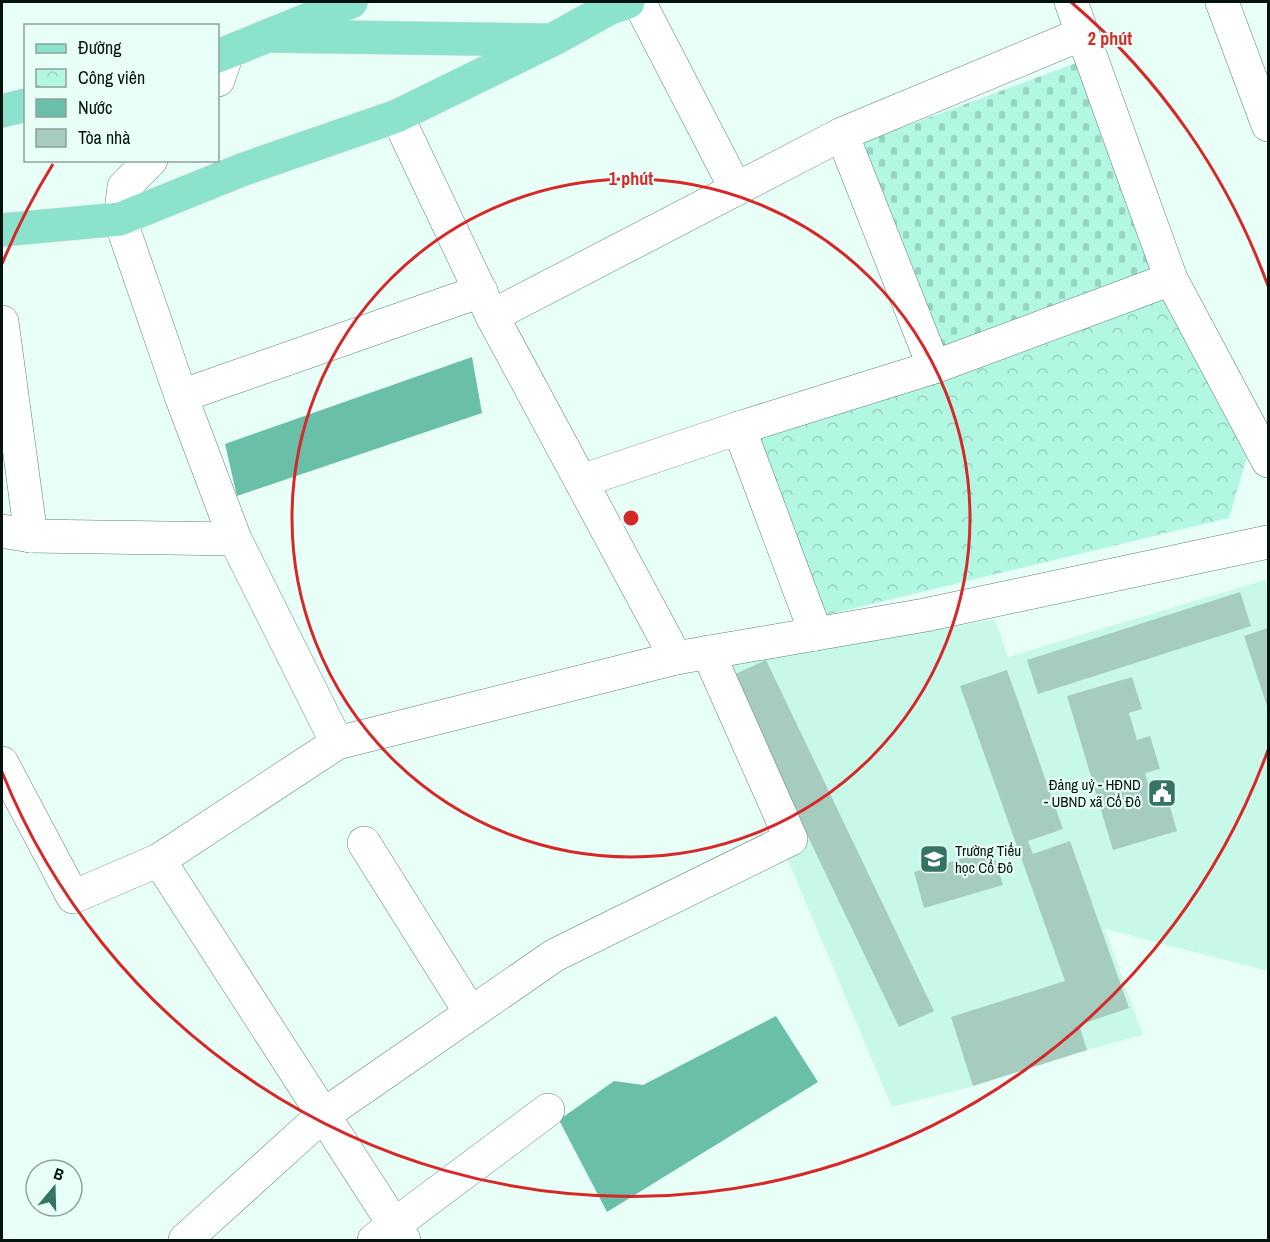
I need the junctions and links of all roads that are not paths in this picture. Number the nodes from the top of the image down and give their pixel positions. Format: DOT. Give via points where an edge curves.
graph roads {
  1 [pos="351,2"];
  2 [pos="575,2"];
  3 [pos="628,2"];
  4 [pos="639,2"];
  5 [pos="1071,2"];
  6 [pos="1222,2"];
  7 [pos="1082,34"];
  8 [pos="269,36"];
  9 [pos="552,40"];
  10 [pos="220,63"];
  11 [pos="24,106"];
  12 [pos="2,111"];
  13 [pos="397,116"];
  14 [pos="1269,125"];
  15 [pos="842,134"];
  16 [pos="149,162"];
  17 [pos="736,189"];
  18 [pos="120,219"];
  19 [pos="2,230"];
  20 [pos="1171,279"];
  21 [pos="486,304"];
  22 [pos="2,321"];
  23 [pos="934,367"];
  24 [pos="181,396"];
  25 [pos="1258,412"];
  26 [pos="739,428"];
  27 [pos="1269,461"];
  28 [pos="580,481"];
  29 [pos="16,533"];
  30 [pos="235,539"];
  31 [pos="1269,542"];
  32 [pos="816,634"];
  33 [pos="708,652"];
  34 [pos="676,658"];
  35 [pos="337,743"];
  36 [pos="2,763"];
  37 [pos="364,843"];
  38 [pos="159,860"];
  39 [pos="470,1012"];
  40 [pos="548,1110"];
  41 [pos="322,1116"];
  42 [pos="391,1236"];
  43 [pos="185,1240"];
  1 -- 8 [label="main road"];
  2 -- 9 [label="main road"];
  3 -- 9 [label="main road"];
  4 -- 17 [label="street"];
  5 -- 7 [label="street"];
  6 -- 14 [label="street"];
  7 -- 15 [label="street"];
  7 -- 20 [label="street"];
  8 -- 9 [label="main road"];
  8 -- 10 [label="main road"];
  9 -- 13 [label="main road"];
  11 -- 12 [label="main road"];
  13 -- 18 [label="main road" via="243,169"];
  13 -- 21 [label="street"];
  15 -- 17 [label="street"];
  15 -- 23 [label="street"];
  16 -- 18 [label="street" via="124,187"];
  17 -- 21 [label="street"];
  18 -- 19 [label="main road"];
  18 -- 24 [label="street"];
  20 -- 23 [label="street"];
  20 -- 25 [label="street"];
  21 -- 24 [label="street"];
  21 -- 28 [label="street"];
  22 -- 29 [label="street"];
  23 -- 26 [label="street"];
  24 -- 30 [label="street"];
  25 -- 27 [label="street"];
  26 -- 28 [label="street"];
  26 -- 32 [label="street"];
  28 -- 34 [label="street"];
  29 -- 30 [label="street"];
  30 -- 35 [label="street"];
  31 -- 32 [label="street" via="926,615"];
  32 -- 33 [label="street"];
  33 -- 34 [label="street"];
  33 -- 39 [label="street" via="791,839 555,955"];
  34 -- 35 [label="street"];
  35 -- 38 [label="street"];
  36 -- 38 [label="street" via="73,897"];
  37 -- 39 [label="street"];
  38 -- 41 [label="street"];
  39 -- 41 [label="street"];
  40 -- 42 [label="street"];
  41 -- 42 [label="street"];
  41 -- 43 [label="street"];
}
